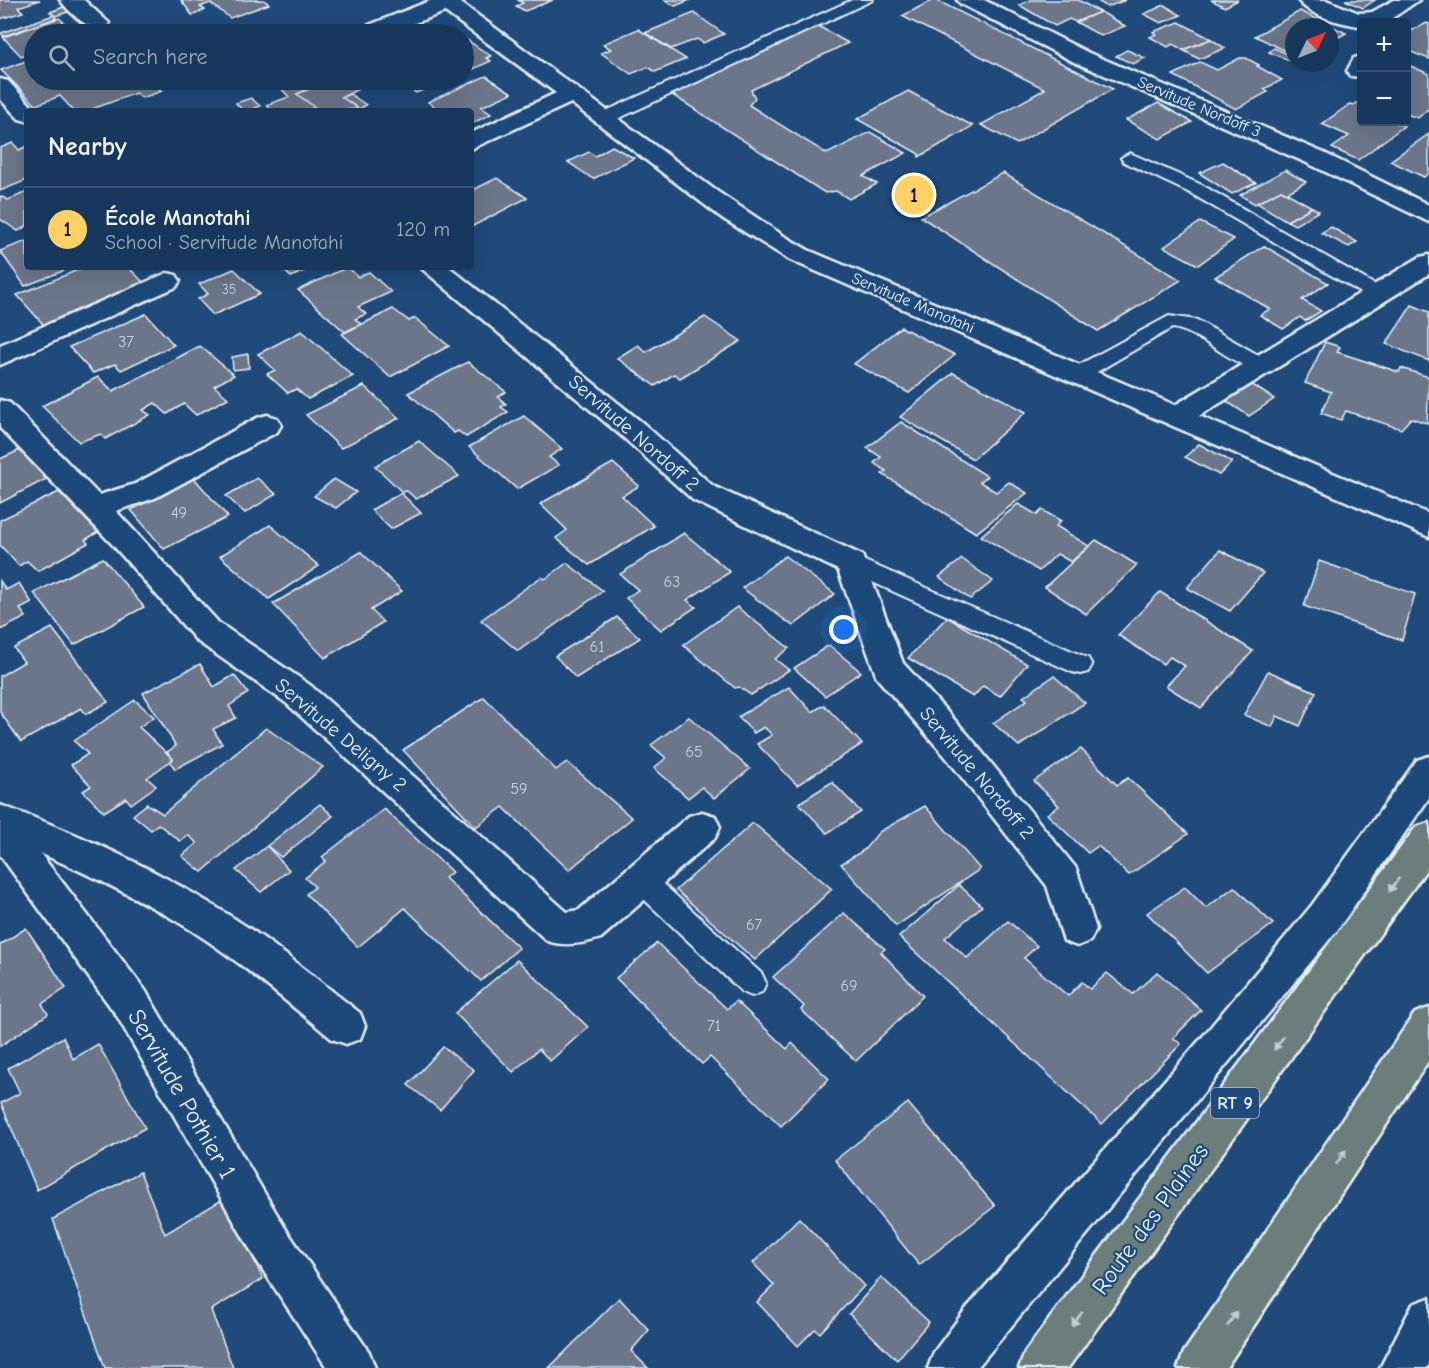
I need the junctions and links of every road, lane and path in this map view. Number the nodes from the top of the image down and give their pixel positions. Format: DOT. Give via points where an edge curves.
graph roads {
  1 [pos="70,0"];
  2 [pos="866,0"];
  3 [pos="968,0"];
  4 [pos="1309,0"];
  5 [pos="1408,0"];
  6 [pos="446,2"];
  7 [pos="1429,2"];
  8 [pos="1403,18"];
  9 [pos="98,23"];
  10 [pos="392,24"];
  11 [pos="0,87"];
  12 [pos="572,94"];
  13 [pos="24,111"];
  14 [pos="605,118"];
  15 [pos="474,141"];
  16 [pos="1130,158"];
  17 [pos="1429,216"];
  18 [pos="1429,263"];
  19 [pos="437,270"];
  20 [pos="167,281"];
  21 [pos="1377,294"];
  22 [pos="0,356"];
  23 [pos="1260,365"];
  24 [pos="1078,374"];
  25 [pos="0,410"];
  26 [pos="1175,418"];
  27 [pos="267,425"];
  28 [pos="94,507"];
  29 [pos="1429,526"];
  30 [pos="851,563"];
  31 [pos="1080,665"];
  32 [pos="1429,770"];
  33 [pos="0,820"];
  34 [pos="0,827"];
  35 [pos="702,827"];
  36 [pos="1429,838"];
  37 [pos="641,880"];
  38 [pos="1077,929"];
  39 [pos="752,982"];
  40 [pos="346,1026"];
  41 [pos="1429,1026"];
  42 [pos="1429,1320"];
  43 [pos="353,1368"];
  44 [pos="950,1368"];
  45 [pos="1041,1368"];
  46 [pos="1200,1368"];
  47 [pos="1402,1368"];
  1 -- 9 [label="street"];
  2 -- 14 [label="lane"];
  3 -- 17 [label="street, Servitude Nordoff 3" via="1078,57 1269,136"];
  4 -- 5 [label="street" via="1346,17 1370,21"];
  6 -- 10 [label="street"];
  6 -- 12 [label="street, Servitude Manotahi"];
  7 -- 8 [label="street"];
  11 -- 13 [label="street"];
  12 -- 14 [label="street, Servitude Manotahi"];
  12 -- 15 [label="street"];
  14 -- 24 [label="street, Servitude Manotahi" via="760,234 799,255"];
  16 -- 21 [label="lane" via="1196,189"];
  18 -- 21 [label="street"];
  19 -- 30 [label="street, Servitude Nordoff 2" via="634,430 703,493"];
  20 -- 22 [label="street"];
  21 -- 23 [label="street"];
  23 -- 24 [label="lane" via="1190,324 1169,322"];
  23 -- 26 [label="street"];
  24 -- 26 [label="street, Servitude Manotahi"];
  25 -- 28 [label="street, Servitude Deligny 2"];
  26 -- 29 [label="street, Servitude Manotahi"];
  27 -- 28 [label="street" via="145,491"];
  28 -- 37 [label="street, Servitude Deligny 2" via="208,632 298,694 560,929 588,926"];
  30 -- 31 [label="lane"];
  30 -- 38 [label="street, Servitude Nordoff 2" via="889,669 957,746 1063,879"];
  32 -- 44 [label="street" via="1325,917 981,1326"];
  33 -- 40 [label="street" via="74,850 182,905 270,965"];
  34 -- 43 [label="street, Servitude Pothier 1" via="131,1003 270,1243"];
  35 -- 37 [label="street, Servitude Deligny 2"];
  36 -- 45 [label="highway, Route des Plaines / RT 9, one-way"];
  37 -- 39 [label="lane"];
  46 -- 41 [label="highway, one-way"];
  42 -- 47 [label="street"];
}
